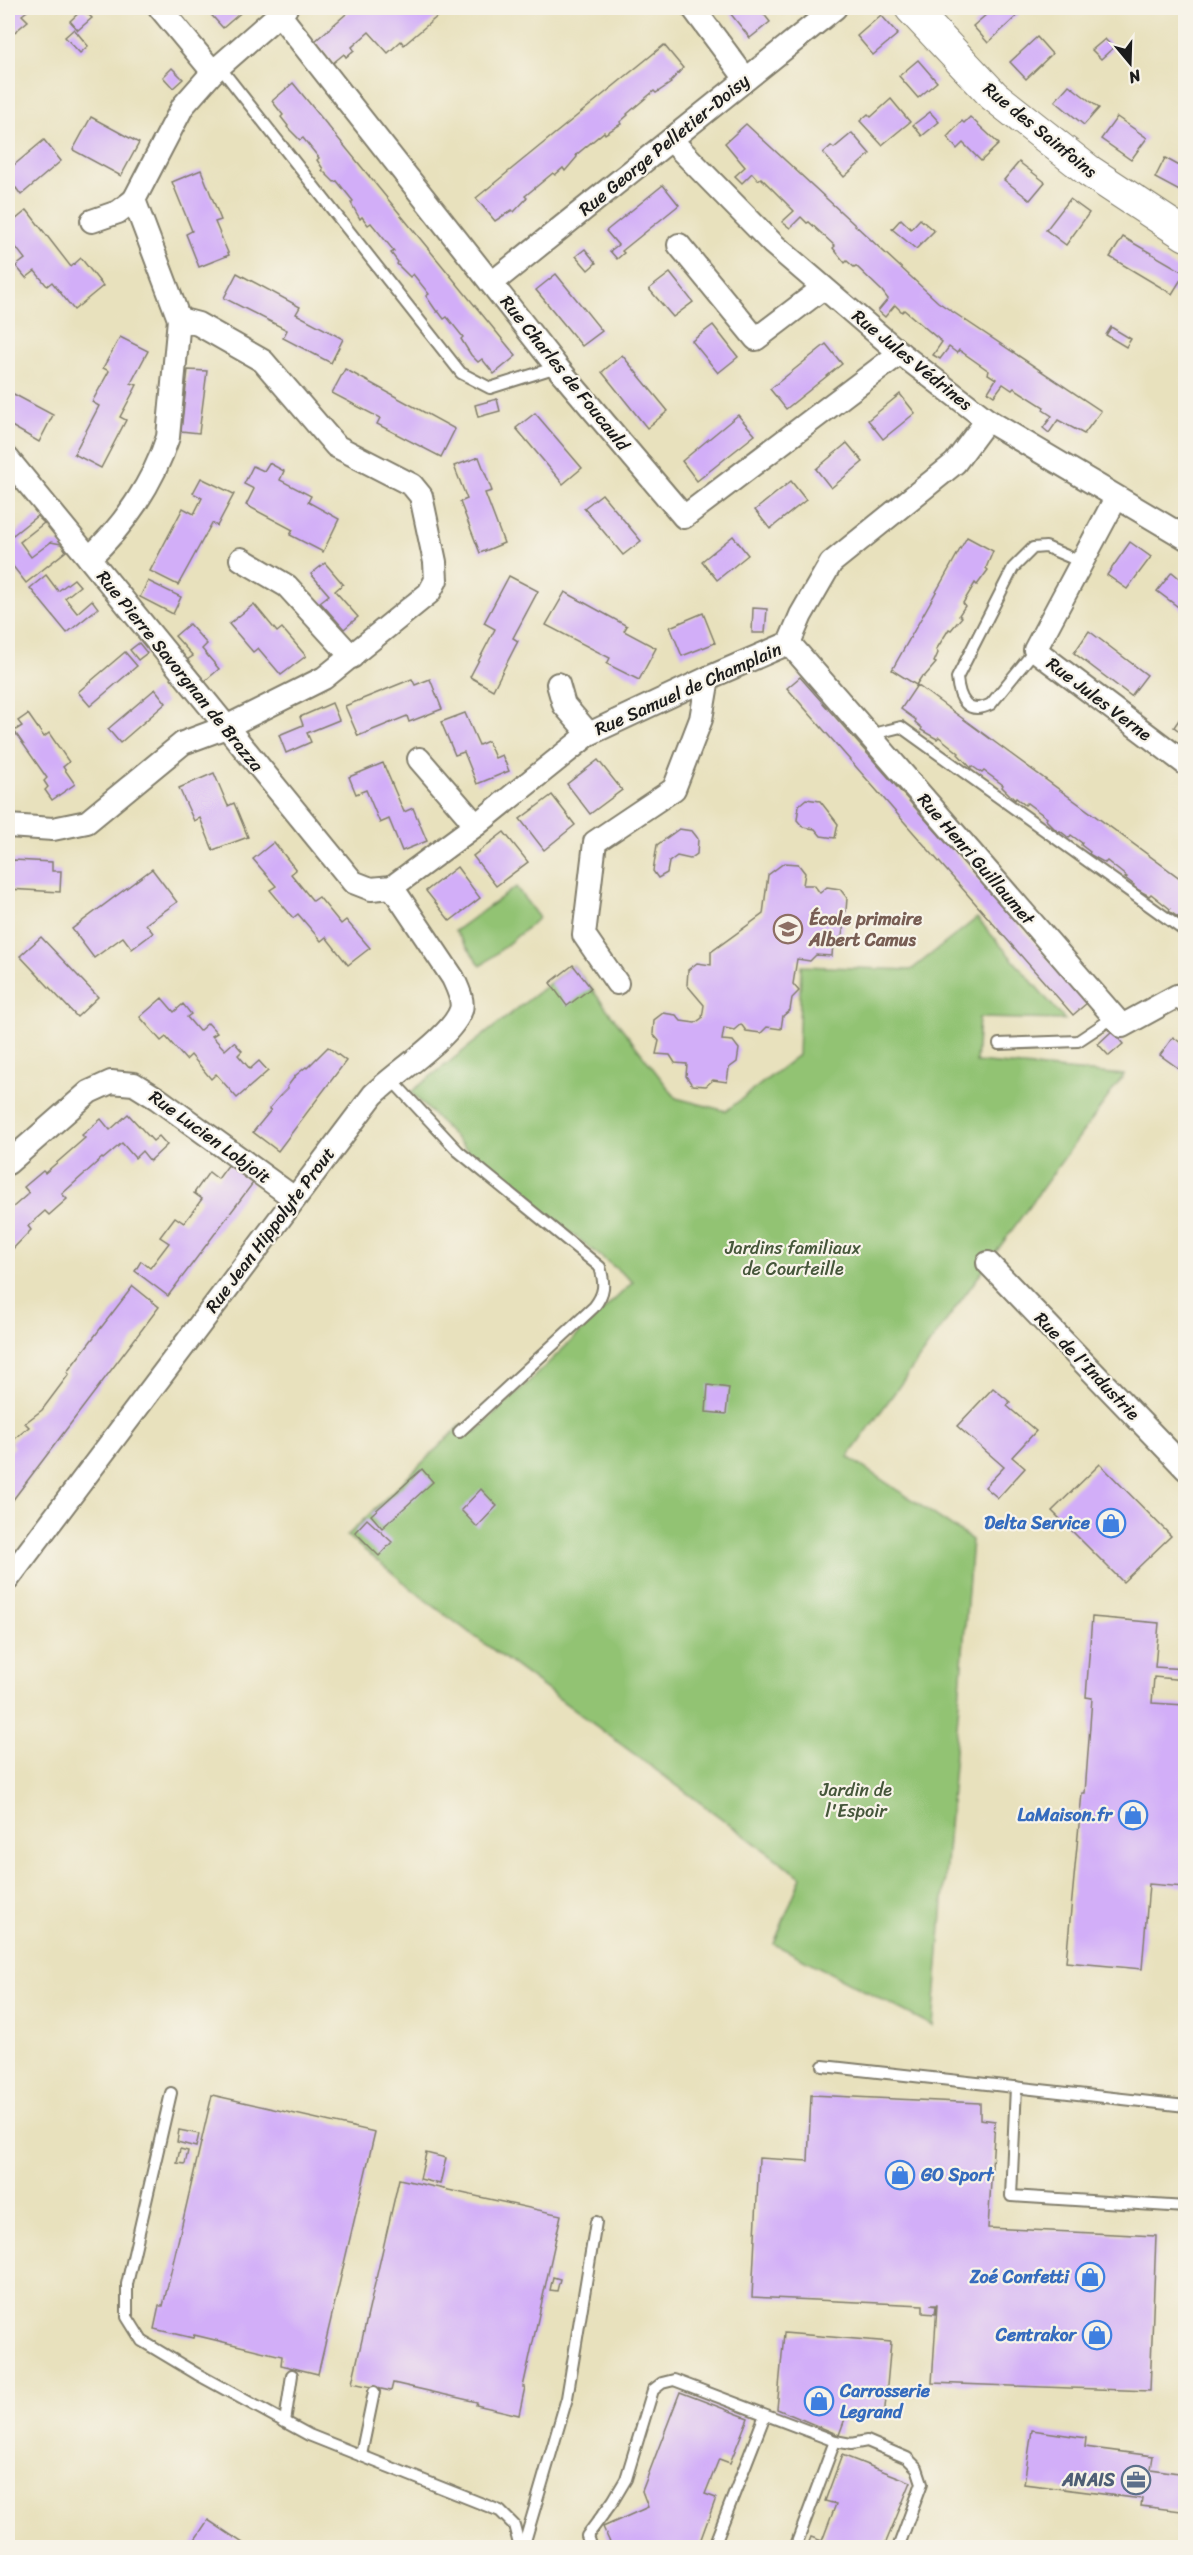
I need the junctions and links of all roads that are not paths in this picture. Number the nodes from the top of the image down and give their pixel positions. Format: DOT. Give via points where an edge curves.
graph roads {
  1 [pos="160,8"];
  2 [pos="693,8"];
  3 [pos="834,8"];
  4 [pos="911,8"];
  5 [pos="283,11"];
  6 [pos="216,69"];
  7 [pos="746,79"];
  8 [pos="671,140"];
  9 [pos="134,200"];
  10 [pos="92,221"];
  11 [pos="1185,235"];
  12 [pos="679,245"];
  13 [pos="492,283"];
  14 [pos="823,288"];
  15 [pos="179,319"];
  16 [pos="900,353"];
  17 [pos="557,367"];
  18 [pos="987,420"];
  19 [pos="8,459"];
  20 [pos="1116,498"];
  21 [pos="1185,538"];
  22 [pos="89,558"];
  23 [pos="241,559"];
  24 [pos="1081,562"];
  25 [pos="789,644"];
  26 [pos="1035,650"];
  27 [pos="352,657"];
  28 [pos="708,678"];
  29 [pos="558,684"];
  30 [pos="226,727"];
  31 [pos="589,734"];
  32 [pos="868,735"];
  33 [pos="419,759"];
  34 [pos="1185,765"];
  35 [pos="476,825"];
  36 [pos="8,826"];
  37 [pos="382,888"];
  38 [pos="1185,932"];
  39 [pos="617,983"];
  40 [pos="1183,995"];
  41 [pos="1114,1017"];
  42 [pos="999,1044"];
  43 [pos="390,1078"];
  44 [pos="8,1163"];
  45 [pos="294,1198"];
  46 [pos="987,1263"];
  47 [pos="459,1432"];
  48 [pos="1185,1469"];
  49 [pos="8,1579"];
  50 [pos="823,2066"];
  51 [pos="1016,2087"];
  52 [pos="171,2093"];
  53 [pos="1185,2106"];
  54 [pos="1185,2207"];
  55 [pos="596,2222"];
  56 [pos="292,2375"];
  57 [pos="374,2392"];
  58 [pos="765,2415"];
  59 [pos="285,2422"];
  60 [pos="835,2441"];
  61 [pos="361,2455"];
  62 [pos="522,2547"];
  63 [pos="591,2547"];
  64 [pos="713,2547"];
  65 [pos="795,2547"];
  66 [pos="898,2547"];
  1 -- 6 [label="street"];
  2 -- 7 [label="street"];
  3 -- 7 [label="street, Rue George Pelletier-Doisy"];
  4 -- 11 [label="street, Rue des Sainfoins" via="994,96 1089,171"];
  5 -- 6 [label="street"];
  5 -- 13 [label="street, Rue Charles de Foucauld"];
  6 -- 9 [label="street" via="183,106"];
  6 -- 17 [label="lane" via="461,373 490,388"];
  7 -- 8 [label="street, Rue George Pelletier-Doisy"];
  8 -- 13 [label="street, Rue George Pelletier-Doisy"];
  8 -- 14 [label="street, Rue Jules Védrines" via="773,244"];
  9 -- 10 [label="street" via="118,212"];
  9 -- 15 [label="street, Rue Pierre Savorgnan de Brazza"];
  12 -- 14 [label="street" via="756,339"];
  13 -- 17 [label="street, Rue Charles de Foucauld"];
  14 -- 16 [label="street, Rue Jules Védrines"];
  15 -- 22 [label="street, Rue Pierre Savorgnan de Brazza" via="168,437 162,456 128,514 109,540"];
  15 -- 27 [label="street" via="198,324 263,361 336,446 412,486 421,496 436,580 429,593"];
  16 -- 17 [label="street, Rue Charles de Foucauld" via="684,518"];
  16 -- 18 [label="street, Rue Jules Védrines"];
  18 -- 20 [label="street, Rue Jules Védrines"];
  18 -- 25 [label="street, Rue Samuel de Champlain" via="955,463 831,563"];
  19 -- 22 [label="street"];
  20 -- 21 [label="street, Rue Jules Védrines"];
  20 -- 24 [label="street, Rue Jules Verne"];
  22 -- 30 [label="street, Rue Pierre Savorgnan de Brazza"];
  23 -- 27 [label="street" via="287,586"];
  24 -- 26 [label="street, Rue Jules Verne"];
  24 -- 26 [label="lane" via="1046,547 1033,548 1013,568 957,678 959,696 969,706 981,709 990,704"];
  25 -- 28 [label="street, Rue Samuel de Champlain"];
  25 -- 32 [label="street, Rue Henri Guillaumet"];
  26 -- 34 [label="street, Rue Jules Verne"];
  27 -- 30 [label="street" via="324,678"];
  28 -- 31 [label="street, Rue Samuel de Champlain"];
  28 -- 39 [label="street" via="701,719 674,789 596,842 584,935"];
  29 -- 31 [label="street" via="564,705"];
  30 -- 36 [label="street" via="183,743 87,822 52,829"];
  30 -- 37 [label="street, Rue Pierre Savorgnan de Brazza" via="353,882"];
  31 -- 35 [label="street, Rue Samuel de Champlain"];
  32 -- 38 [label="lane" via="901,727"];
  32 -- 41 [label="street, Rue Henri Guillaumet"];
  33 -- 35 [label="street"];
  35 -- 37 [label="street, Rue Samuel de Champlain"];
  37 -- 43 [label="street, Rue Jean Hippolyte Prout" via="453,978 462,1008 452,1026"];
  40 -- 41 [label="street" via="1122,1026"];
  41 -- 42 [label="lane" via="1078,1041"];
  43 -- 45 [label="street, Rue Jean Hippolyte Prout"];
  43 -- 47 [label="lane" via="458,1151 600,1267 605,1282 602,1297 594,1307"];
  44 -- 45 [label="street, Rue Lucien Lobjoit" via="89,1092 111,1082 134,1084"];
  45 -- 49 [label="street, Rue Jean Hippolyte Prout"];
  46 -- 48 [label="street, Rue de l'Industrie"];
  50 -- 51 [label="lane"];
  51 -- 53 [label="lane"];
  51 -- 54 [label="lane" via="1011,2196"];
  52 -- 59 [label="lane" via="128,2284 127,2317 142,2341"];
  55 -- 62 [label="lane" via="567,2398"];
  56 -- 59 [label="lane"];
  57 -- 61 [label="lane"];
  58 -- 60 [label="lane"];
  58 -- 63 [label="lane" via="674,2380 662,2383 653,2390 626,2479 587,2536"];
  58 -- 64 [label="lane"];
  59 -- 61 [label="lane"];
  60 -- 65 [label="lane"];
  60 -- 66 [label="lane" via="867,2441 907,2458 917,2468 922,2483"];
  61 -- 62 [label="lane" via="500,2511 514,2525"];
}
